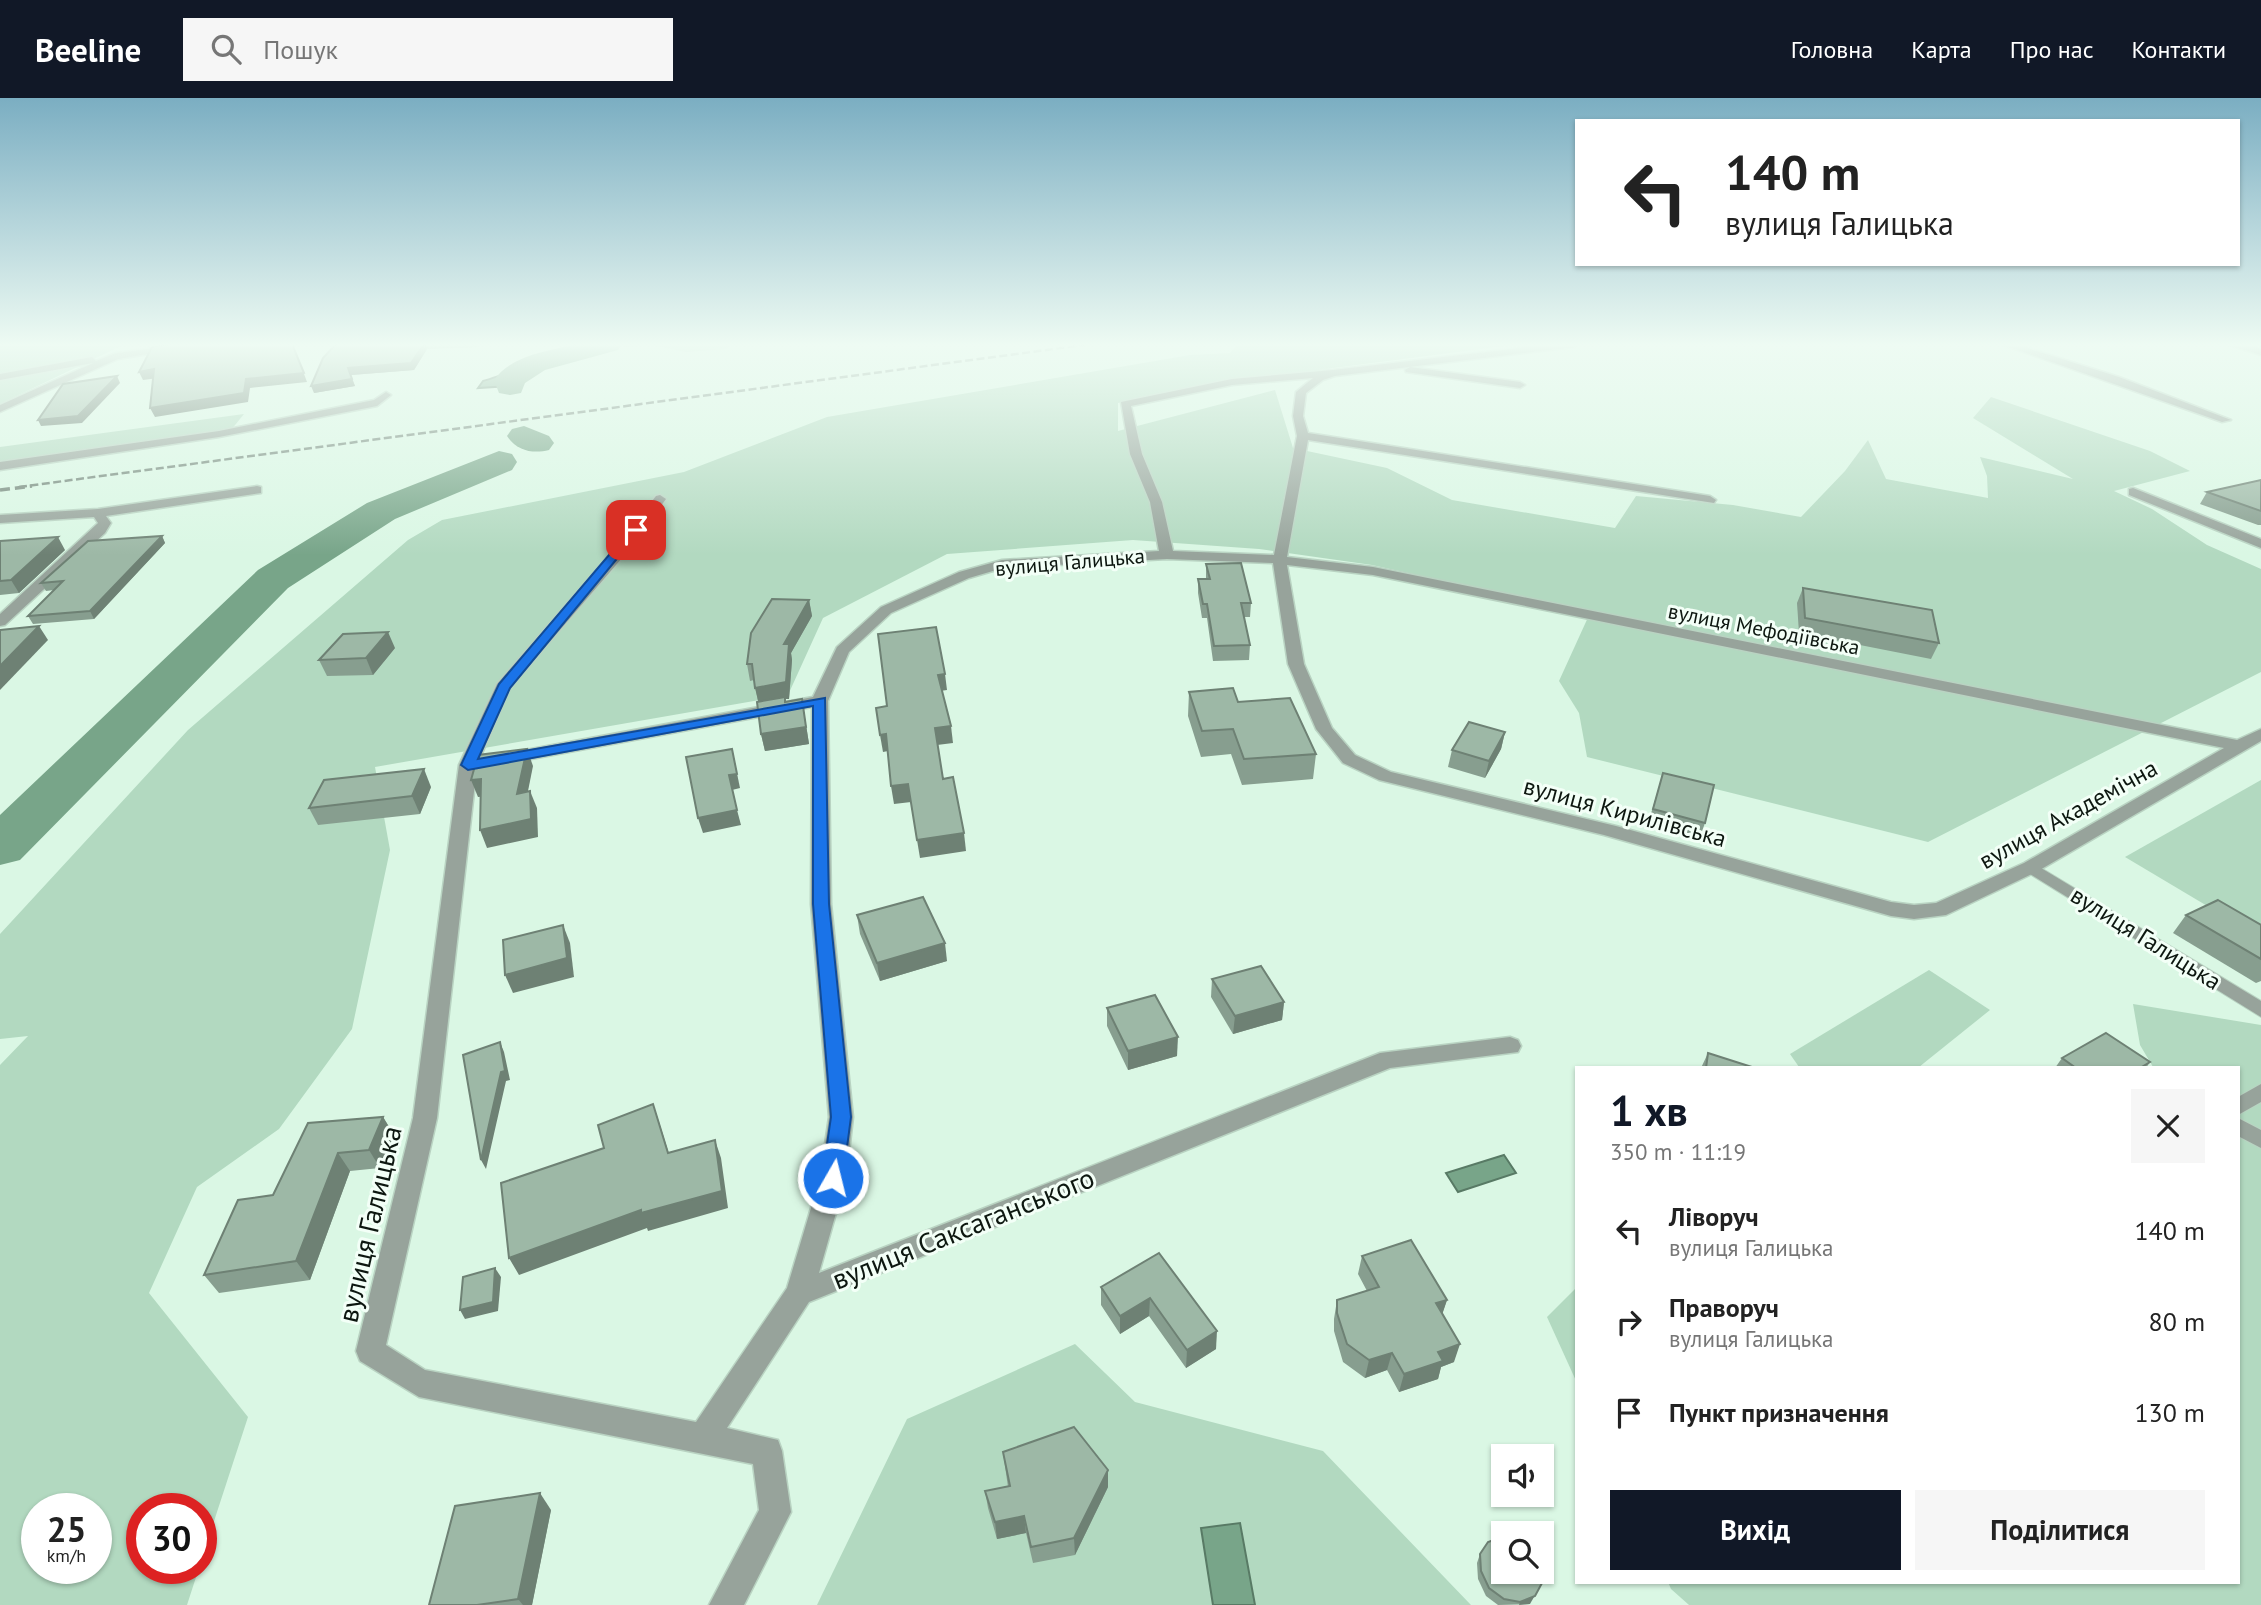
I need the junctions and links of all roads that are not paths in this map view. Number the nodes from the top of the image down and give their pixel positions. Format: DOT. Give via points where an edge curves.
graph roads {
  1 [pos="319,414"];
  2 [pos="1127,414"];
  3 [pos="1298,414"];
  4 [pos="2211,414"];
  5 [pos="2226,420"];
  6 [pos="1303,436"];
  7 [pos="0,466"];
  8 [pos="257,490"];
  9 [pos="2133,492"];
  10 [pos="660,499"];
  11 [pos="1710,500"];
  12 [pos="98,513"];
  13 [pos="0,519"];
  14 [pos="2261,544"];
  15 [pos="1167,555"];
  16 [pos="1280,560"];
  17 [pos="0,622"];
  18 [pos="820,701"];
  19 [pos="2261,734"];
  20 [pos="2239,746"];
  21 [pos="468,765"];
  22 [pos="2031,867"];
  23 [pos="1891,909"];
  24 [pos="2261,1010"];
  25 [pos="1510,1046"];
  26 [pos="2261,1092"];
  27 [pos="2240,1106"];
  28 [pos="2240,1127"];
  29 [pos="2261,1140"];
  30 [pos="799,1293"];
  31 [pos="704,1437"];
  32 [pos="726,1605"];
  1 -- 7 [label="street"];
  2 -- 15 [label="street, вулиця Галицька" via="1136,454 1156,502"];
  3 -- 6 [label="street"];
  4 -- 5 [label="street"];
  6 -- 11 [label="street"];
  6 -- 16 [label="street"];
  8 -- 12 [label="street"];
  9 -- 14 [label="street"];
  10 -- 21 [label="street, вулиця Галицька" via="503,687"];
  12 -- 13 [label="street"];
  12 -- 17 [label="street" via="105,523 100,530"];
  15 -- 16 [label="street, вулиця Галицька"];
  15 -- 18 [label="street, вулиця Галицька" via="1002,564 964,575 886,610 842,650"];
  16 -- 20 [label="street, вулиця Мефодіївська" via="1373,571"];
  16 -- 23 [label="street, вулиця Кирилівська" via="1296,664 1324,729 1349,758 1385,776 1609,830"];
  18 -- 21 [label="street"];
  18 -- 30 [label="street, вулиця Галицька" via="821,904 841,1117 833,1178"];
  19 -- 20 [label="street, вулиця Академічна"];
  20 -- 22 [label="street, вулиця Академічна"];
  21 -- 31 [label="street, вулиця Галицька" via="425,1118 370,1351 419,1382"];
  22 -- 23 [label="street, вулиця Академічна" via="1939,910"];
  22 -- 24 [label="lane, вулиця Галицька"];
  25 -- 30 [label="street, вулиця Саксаганського" via="1388,1059"];
  26 -- 27 [label="lane"];
  28 -- 29 [label="lane"];
  30 -- 31 [label="street"];
  31 -- 32 [label="street" via="767,1451 775,1512"];
}
